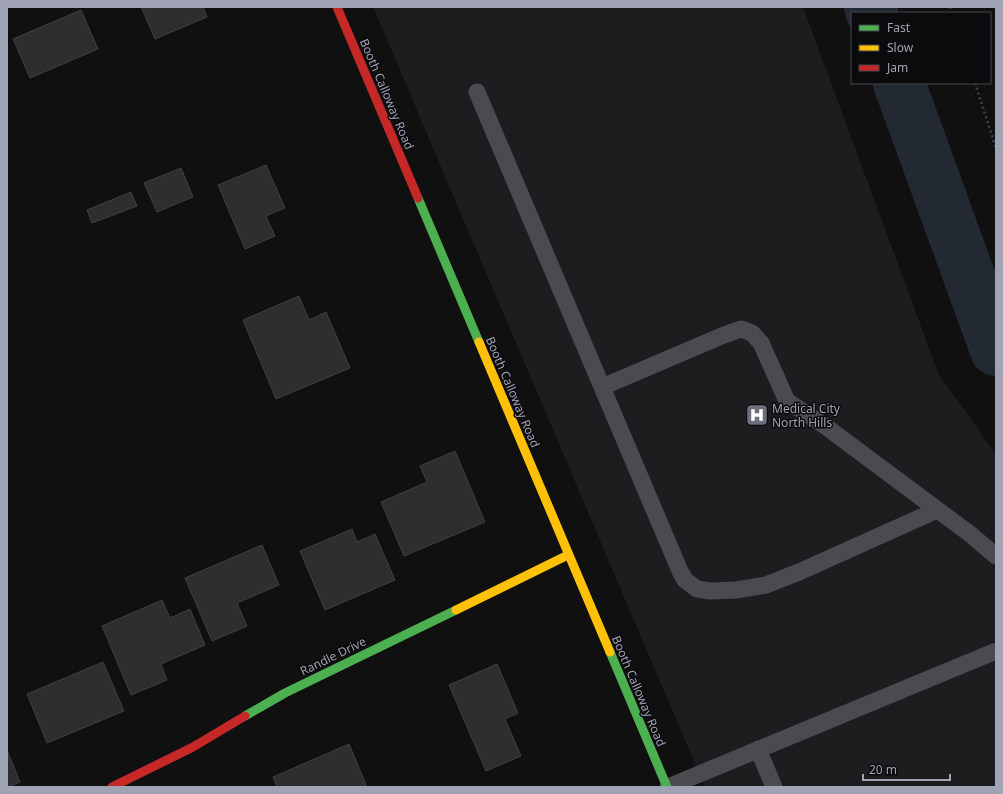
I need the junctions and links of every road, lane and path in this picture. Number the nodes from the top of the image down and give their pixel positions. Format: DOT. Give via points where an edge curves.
graph roads {
  1 [pos="337,7"];
  2 [pos="975,84"];
  3 [pos="477,92"];
  4 [pos="996,148"];
  5 [pos="602,387"];
  6 [pos="937,510"];
  7 [pos="568,555"];
  8 [pos="996,556"];
  9 [pos="996,651"];
  10 [pos="758,749"];
  11 [pos="112,787"];
  12 [pos="668,787"];
  13 [pos="774,787"];
  1 -- 7 [label="street, Booth Calloway Road"];
  2 -- 4 [label="path"];
  3 -- 5 [label="lane"];
  5 -- 6 [label="lane" via="724,335 741,329 752,333 761,343 787,401"];
  5 -- 6 [label="lane" via="680,571 685,580 697,589 736,590 766,585"];
  6 -- 8 [label="lane"];
  7 -- 11 [label="street, Randle Drive" via="285,693 193,747"];
  7 -- 12 [label="street, Booth Calloway Road"];
  9 -- 10 [label="lane"];
  10 -- 12 [label="lane"];
  10 -- 13 [label="lane"];
}
